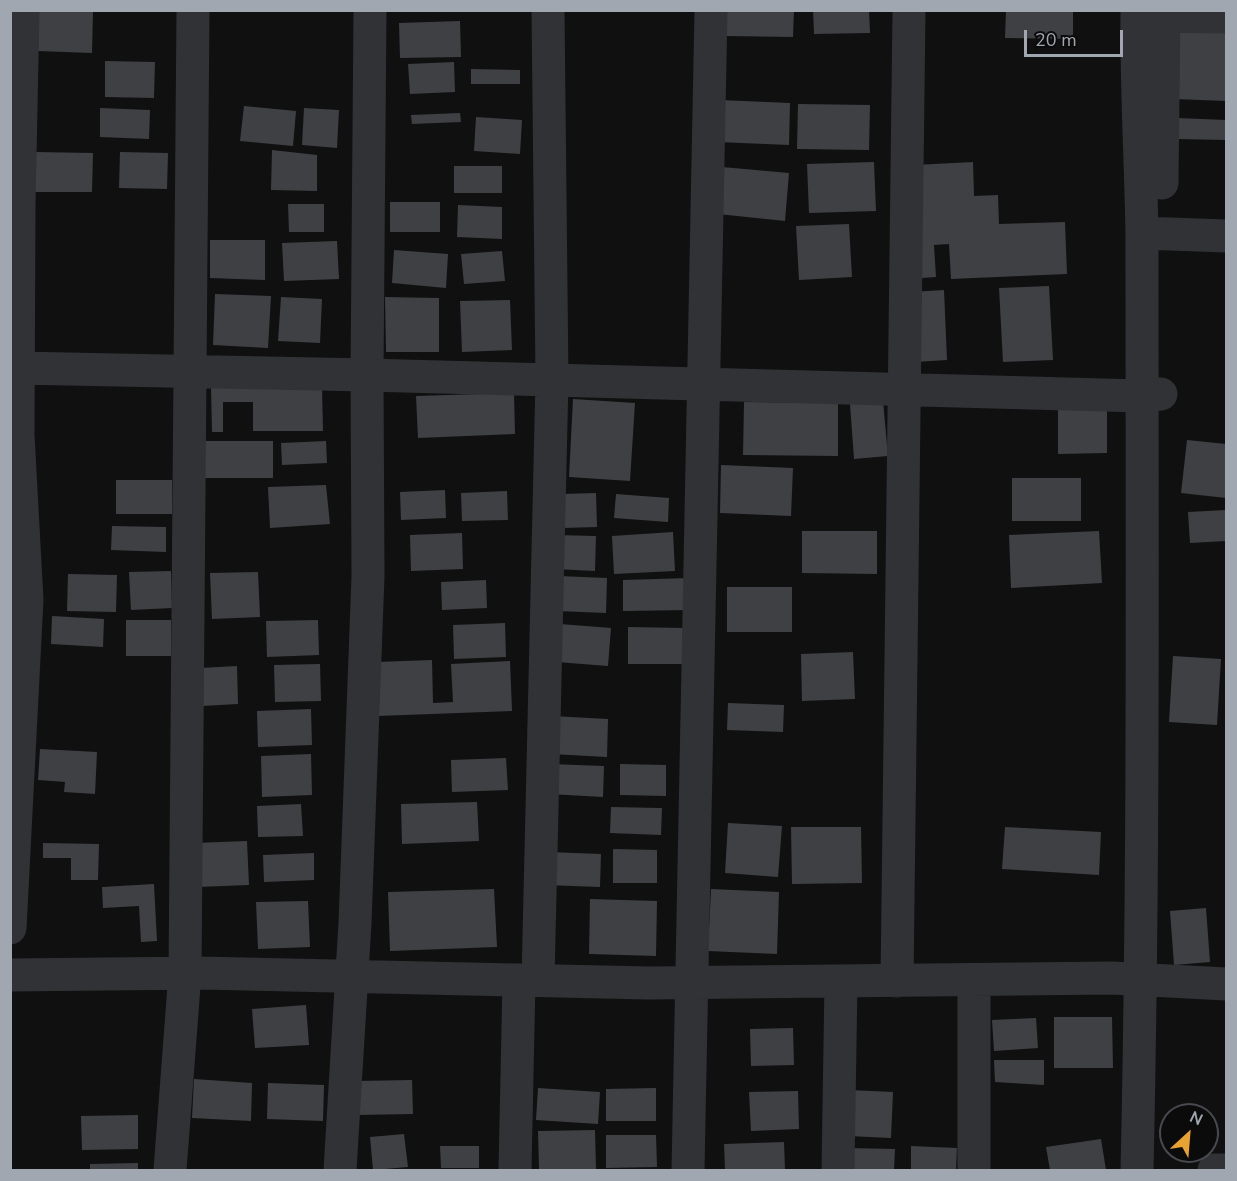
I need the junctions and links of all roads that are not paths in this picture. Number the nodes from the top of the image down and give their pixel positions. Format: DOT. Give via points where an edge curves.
graph roads {
  1 [pos="23,10"];
  2 [pos="194,10"];
  3 [pos="370,10"];
  4 [pos="548,10"];
  5 [pos="711,10"];
  6 [pos="909,10"];
  7 [pos="1151,14"];
  8 [pos="1227,17"];
  9 [pos="1151,233"];
  10 [pos="1227,236"];
  11 [pos="18,368"];
  12 [pos="190,371"];
  13 [pos="367,375"];
  14 [pos="552,380"];
  15 [pos="706,384"];
  16 [pos="903,390"];
  17 [pos="1151,395"];
  18 [pos="10,928"];
  19 [pos="10,975"];
  20 [pos="185,980"];
  21 [pos="897,981"];
  22 [pos="1227,984"];
  23 [pos="352,985"];
  24 [pos="525,986"];
  25 [pos="841,990"];
  26 [pos="693,991"];
  27 [pos="974,991"];
  28 [pos="1151,991"];
  29 [pos="10,995"];
  30 [pos="170,1170"];
  31 [pos="340,1170"];
  32 [pos="515,1170"];
  33 [pos="688,1170"];
  34 [pos="838,1170"];
  35 [pos="974,1170"];
  36 [pos="1137,1170"];
  37 [pos="1146,1170"];
  38 [pos="1160,1170"];
  39 [pos="1214,1170"];
  40 [pos="1227,1170"];
  1 -- 11 [label="street"];
  2 -- 12 [label="street"];
  3 -- 13 [label="street"];
  4 -- 14 [label="street"];
  5 -- 15 [label="street"];
  6 -- 16 [label="street"];
  7 -- 8 [label="street"];
  7 -- 9 [label="street"];
  9 -- 10 [label="street"];
  9 -- 17 [label="street"];
  11 -- 12 [label="street"];
  11 -- 18 [label="street" via="27,600"];
  12 -- 13 [label="street"];
  12 -- 20 [label="street"];
  13 -- 14 [label="street"];
  13 -- 23 [label="street" via="368,576"];
  14 -- 15 [label="street"];
  14 -- 24 [label="street"];
  15 -- 16 [label="street"];
  15 -- 26 [label="street"];
  16 -- 17 [label="street"];
  16 -- 21 [label="street"];
  17 -- 28 [label="street"];
  19 -- 20 [label="street"];
  20 -- 23 [label="street"];
  20 -- 29 [label="street"];
  20 -- 30 [label="street"];
  21 -- 25 [label="street"];
  21 -- 27 [label="street"];
  22 -- 28 [label="street"];
  23 -- 24 [label="street"];
  23 -- 31 [label="street"];
  24 -- 26 [label="street"];
  24 -- 32 [label="street"];
  25 -- 26 [label="street"];
  25 -- 27 [label="street"];
  25 -- 34 [label="street"];
  26 -- 33 [label="street"];
  27 -- 28 [label="street" via="1112,978"];
  27 -- 35 [label="street"];
  28 -- 36 [label="street"];
  28 -- 38 [label="street"];
  36 -- 37 [label="street"];
  39 -- 40 [label="street"];
}
